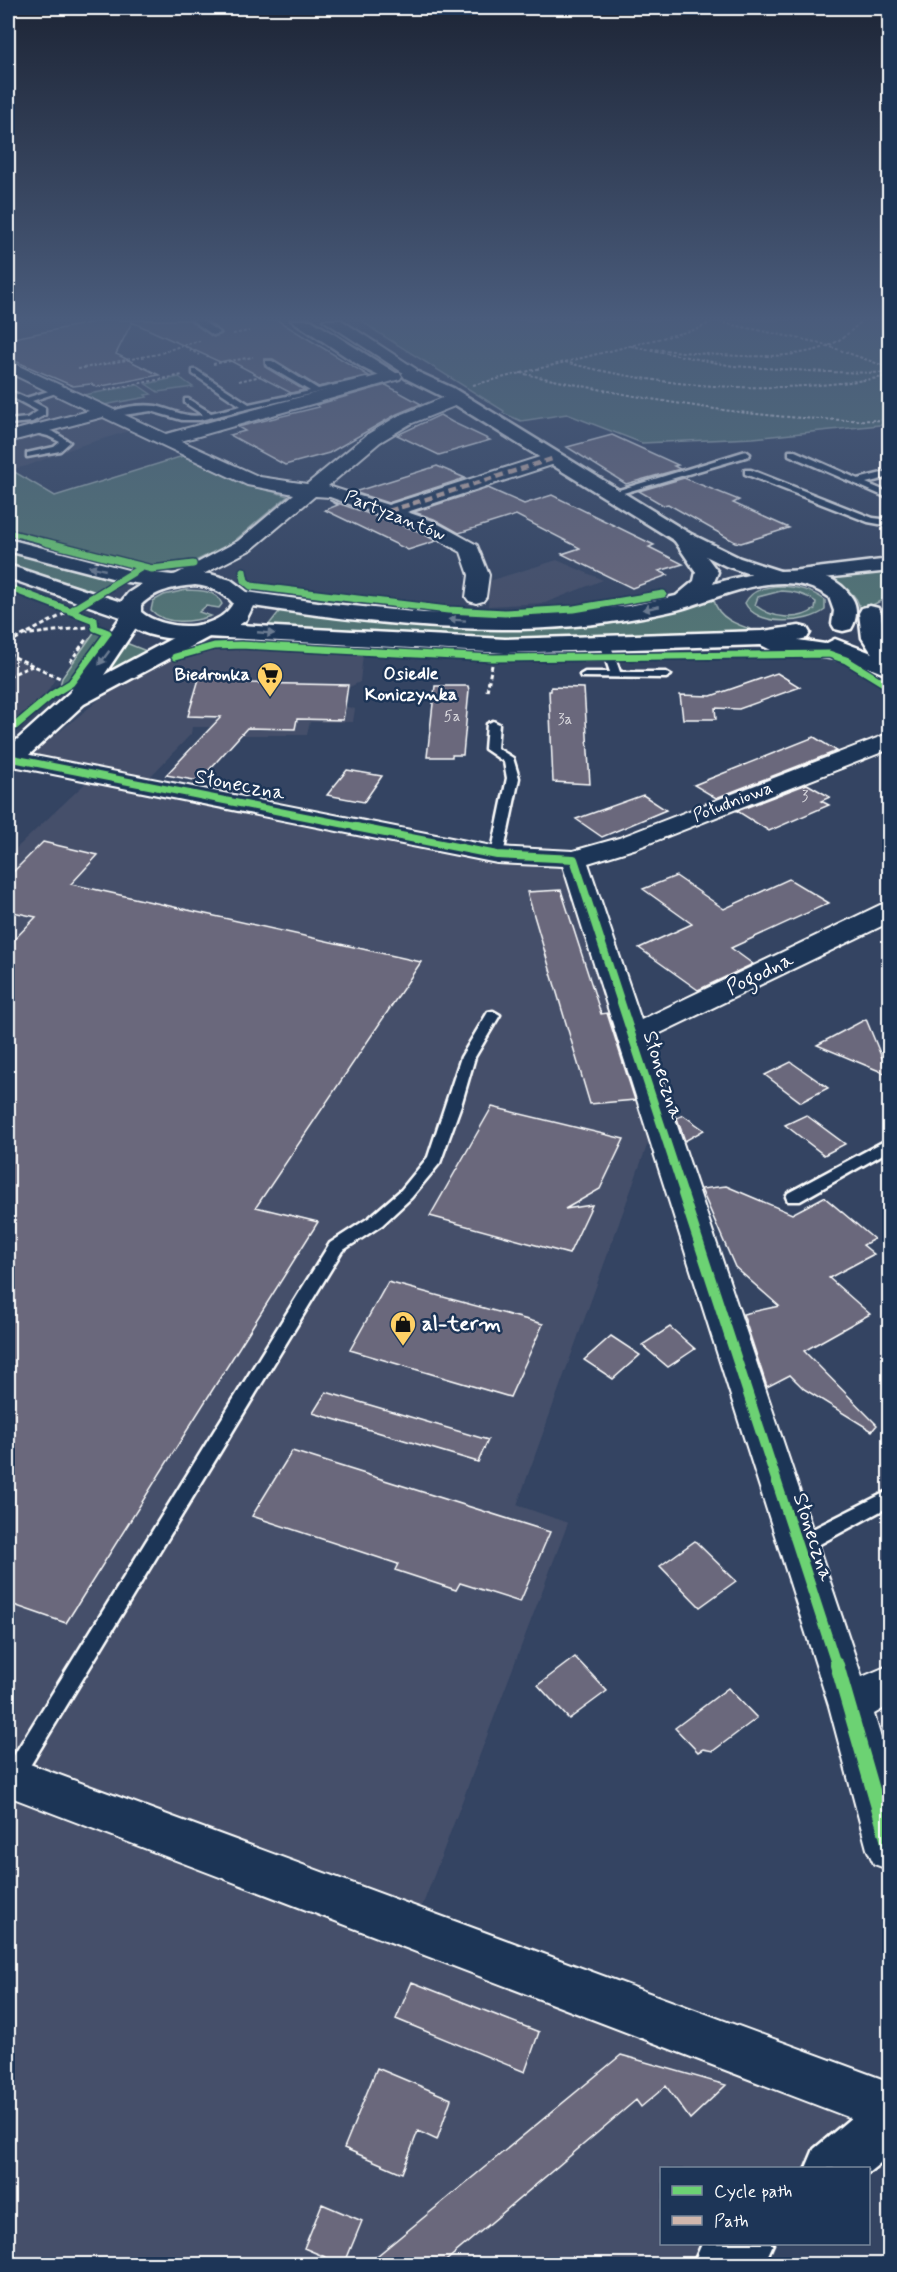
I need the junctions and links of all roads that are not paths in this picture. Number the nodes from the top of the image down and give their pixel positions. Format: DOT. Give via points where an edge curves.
graph roads {
  1 [pos="53,426"];
  2 [pos="133,426"];
  3 [pos="212,426"];
  4 [pos="394,426"];
  5 [pos="499,426"];
  6 [pos="35,430"];
  7 [pos="8,437"];
  8 [pos="164,440"];
  9 [pos="792,453"];
  10 [pos="746,454"];
  11 [pos="30,455"];
  12 [pos="552,459"];
  13 [pos="748,472"];
  14 [pos="890,474"];
  15 [pos="857,482"];
  16 [pos="308,491"];
  17 [pos="610,494"];
  18 [pos="890,496"];
  19 [pos="389,512"];
  20 [pos="890,523"];
  21 [pos="681,537"];
  22 [pos="8,544"];
  23 [pos="245,545"];
  24 [pos="890,565"];
  25 [pos="8,571"];
  26 [pos="783,577"];
  27 [pos="177,580"];
  28 [pos="729,586"];
  29 [pos="238,594"];
  30 [pos="477,597"];
  31 [pos="683,601"];
  32 [pos="880,609"];
  33 [pos="130,614"];
  34 [pos="732,623"];
  35 [pos="843,624"];
  36 [pos="205,631"];
  37 [pos="799,633"];
  38 [pos="605,644"];
  39 [pos="856,655"];
  40 [pos="890,666"];
  41 [pos="585,675"];
  42 [pos="616,675"];
  43 [pos="666,675"];
  44 [pos="70,690"];
  45 [pos="493,724"];
  46 [pos="890,740"];
  47 [pos="9,759"];
  48 [pos="497,855"];
  49 [pos="574,859"];
  50 [pos="890,911"];
  51 [pos="493,1015"];
  52 [pos="632,1036"];
  53 [pos="890,1143"];
  54 [pos="794,1197"];
  55 [pos="890,1497"];
  56 [pos="798,1546"];
  57 [pos="890,1683"];
  58 [pos="849,1706"];
  59 [pos="10,1776"];
  60 [pos="890,1849"];
  61 [pos="890,2108"];
  62 [pos="890,2120"];
  63 [pos="835,2167"];
  64 [pos="744,2245"];
  65 [pos="721,2265"];
  1 -- 6 [label="street"];
  2 -- 8 [label="street, Partyzantów"];
  3 -- 8 [label="street"];
  4 -- 16 [label="street"];
  5 -- 12 [label="main road"];
  6 -- 7 [label="street"];
  6 -- 11 [label="lane" via="66,442 57,449"];
  8 -- 16 [label="street, Partyzantów" via="254,481"];
  9 -- 15 [label="lane"];
  10 -- 17 [label="lane"];
  12 -- 17 [label="main road"];
  12 -- 19 [label="street"];
  13 -- 20 [label="lane" via="871,520"];
  14 -- 15 [label="lane"];
  15 -- 18 [label="lane"];
  16 -- 19 [label="street, Partyzantów" via="333,492"];
  16 -- 23 [label="street"];
  17 -- 21 [label="main road"];
  19 -- 30 [label="street, Partyzantów" via="426,525 470,549 479,575"];
  21 -- 26 [label="main road" via="733,562"];
  21 -- 28 [label="main road" via="717,565"];
  21 -- 31 [label="main road" via="707,572 702,585"];
  27 -- 22 [label="main road, one-way" via="127,576"];
  23 -- 27 [label="street"];
  23 -- 29 [label="street" via="235,570"];
  24 -- 26 [label="main road"];
  25 -- 33 [label="main road"];
  26 -- 28 [label="main road"];
  26 -- 35 [label="main road" via="815,582 840,594 846,606"];
  27 -- 29 [label="main road" via="208,580"];
  27 -- 33 [label="main road" via="138,595 129,604"];
  28 -- 31 [label="main road"];
  28 -- 34 [label="main road" via="722,600"];
  31 -- 29 [label="main road, one-way" via="599,616 497,622 397,616"];
  29 -- 36 [label="main road" via="244,606 239,614"];
  32 -- 35 [label="main road"];
  32 -- 40 [label="main road" via="873,638"];
  33 -- 36 [label="main road" via="138,622 160,630"];
  33 -- 44 [label="main road, one-way"];
  34 -- 37 [label="main road" via="773,637"];
  34 -- 38 [label="main road"];
  34 -- 39 [label="main road" via="801,646"];
  35 -- 37 [label="main road"];
  35 -- 40 [label="main road"];
  36 -- 38 [label="main road, one-way" via="478,645"];
  36 -- 44 [label="main road"];
  37 -- 39 [label="main road"];
  38 -- 42 [label="lane"];
  39 -- 40 [label="main road"];
  41 -- 42 [label="lane"];
  42 -- 43 [label="lane"];
  44 -- 47 [label="main road"];
  45 -- 48 [label="lane" via="491,749 508,760 513,778"];
  46 -- 49 [label="street, Południowa" via="628,843"];
  47 -- 48 [label="street, Słoneczna"];
  48 -- 49 [label="street, Słoneczna"];
  49 -- 52 [label="street, Słoneczna"];
  50 -- 52 [label="street, Pogodna"];
  51 -- 59 [label="lane" via="468,1057 435,1159 376,1221 336,1247"];
  52 -- 56 [label="street, Słoneczna"];
  53 -- 54 [label="lane"];
  55 -- 56 [label="lane"];
  56 -- 58 [label="street, Słoneczna"];
  57 -- 58 [label="street"];
  58 -- 60 [label="street, Słoneczna"];
  59 -- 61 [label="street"];
  62 -- 63 [label="main road"];
  64 -- 65 [label="main road"];
}
